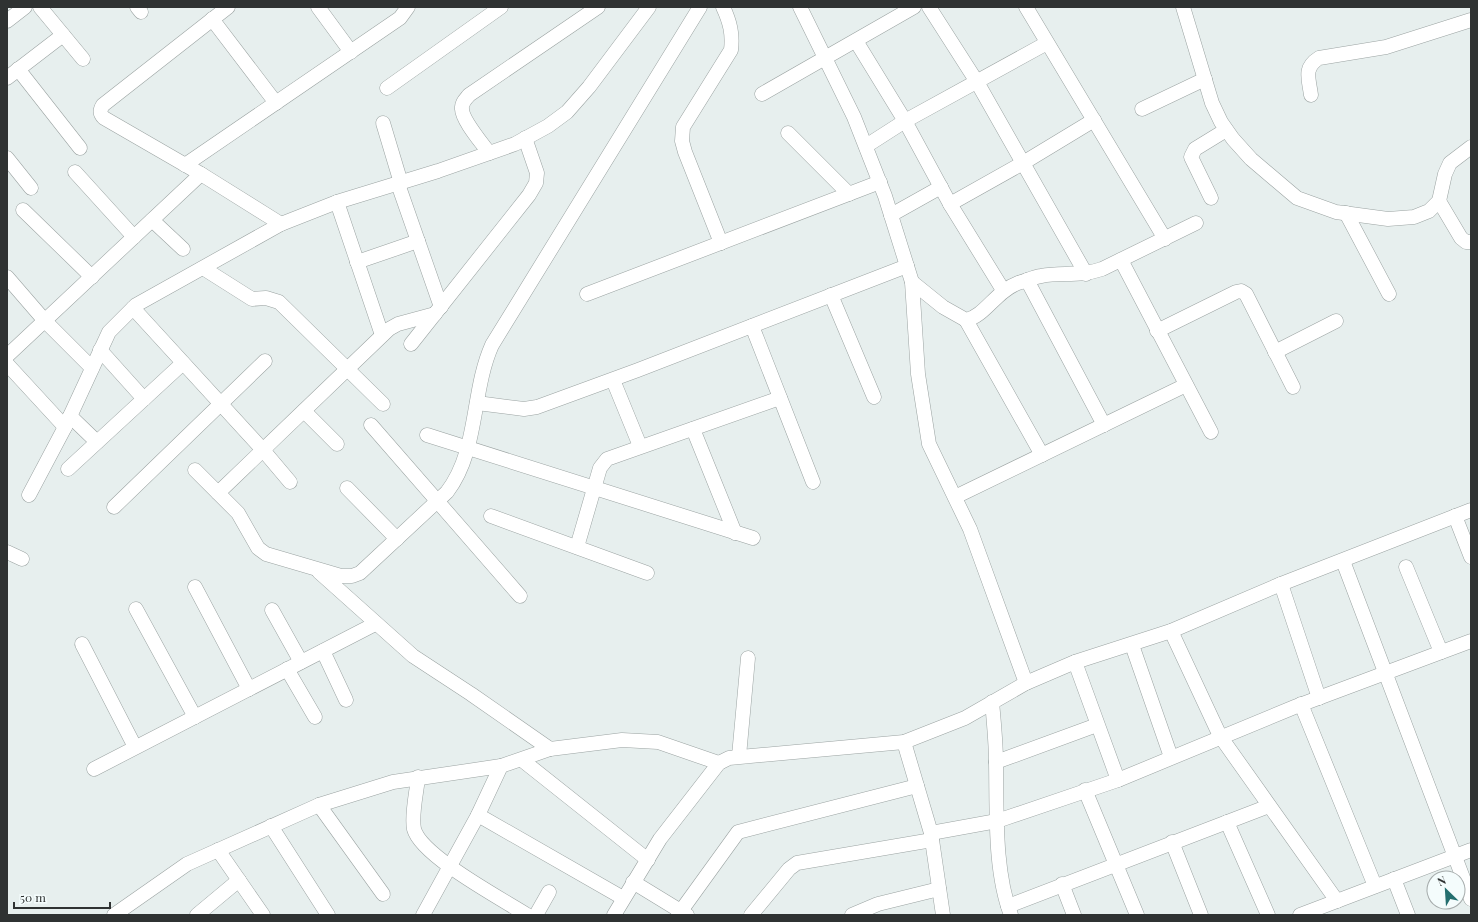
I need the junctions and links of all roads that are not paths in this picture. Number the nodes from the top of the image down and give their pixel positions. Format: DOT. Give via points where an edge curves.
graph roads {
  1 [pos="25,7"];
  2 [pos="40,7"];
  3 [pos="228,7"];
  4 [pos="318,7"];
  5 [pos="408,7"];
  6 [pos="501,7"];
  7 [pos="598,7"];
  8 [pos="649,7"];
  9 [pos="700,7"];
  10 [pos="723,7"];
  11 [pos="800,7"];
  12 [pos="914,7"];
  13 [pos="929,7"];
  14 [pos="1026,7"];
  15 [pos="1183,7"];
  16 [pos="212,19"];
  17 [pos="1471,20"];
  18 [pos="7,21"];
  19 [pos="63,34"];
  20 [pos="856,41"];
  21 [pos="1047,43"];
  22 [pos="351,52"];
  23 [pos="83,59"];
  24 [pos="825,59"];
  25 [pos="18,69"];
  26 [pos="7,78"];
  27 [pos="1205,80"];
  28 [pos="977,82"];
  29 [pos="387,88"];
  30 [pos="762,94"];
  31 [pos="1311,96"];
  32 [pos="276,103"];
  33 [pos="1142,109"];
  34 [pos="1094,120"];
  35 [pos="905,121"];
  36 [pos="383,123"];
  37 [pos="1226,130"];
  38 [pos="788,133"];
  39 [pos="525,138"];
  40 [pos="866,146"];
  41 [pos="1471,147"];
  42 [pos="80,148"];
  43 [pos="489,153"];
  44 [pos="7,158"];
  45 [pos="1023,163"];
  46 [pos="185,165"];
  47 [pos="75,172"];
  48 [pos="201,174"];
  49 [pos="880,182"];
  50 [pos="400,183"];
  51 [pos="940,187"];
  52 [pos="31,188"];
  53 [pos="849,194"];
  54 [pos="1211,198"];
  55 [pos="1439,201"];
  56 [pos="336,202"];
  57 [pos="950,204"];
  58 [pos="23,210"];
  59 [pos="1346,213"];
  60 [pos="891,215"];
  61 [pos="152,220"];
  62 [pos="1196,223"];
  63 [pos="280,224"];
  64 [pos="134,237"];
  65 [pos="1165,239"];
  66 [pos="418,241"];
  67 [pos="1471,242"];
  68 [pos="721,243"];
  69 [pos="183,249"];
  70 [pos="1121,260"];
  71 [pos="357,262"];
  72 [pos="907,266"];
  73 [pos="203,268"];
  74 [pos="1086,274"];
  75 [pos="92,276"];
  76 [pos="7,278"];
  77 [pos="1028,280"];
  78 [pos="912,282"];
  79 [pos="1003,290"];
  80 [pos="587,294"];
  81 [pos="1389,294"];
  82 [pos="831,295"];
  83 [pos="133,308"];
  84 [pos="438,310"];
  85 [pos="45,320"];
  86 [pos="966,320"];
  87 [pos="1336,322"];
  88 [pos="752,326"];
  89 [pos="1157,331"];
  90 [pos="382,335"];
  91 [pos="412,344"];
  92 [pos="100,350"];
  93 [pos="1275,352"];
  94 [pos="7,356"];
  95 [pos="266,361"];
  96 [pos="183,363"];
  97 [pos="7,364"];
  98 [pos="92,368"];
  99 [pos="347,370"];
  100 [pos="613,380"];
  101 [pos="1186,385"];
  102 [pos="1293,387"];
  103 [pos="874,397"];
  104 [pos="780,398"];
  105 [pos="144,399"];
  106 [pos="220,403"];
  107 [pos="477,403"];
  108 [pos="383,404"];
  109 [pos="304,411"];
  110 [pos="67,422"];
  111 [pos="371,425"];
  112 [pos="1104,425"];
  113 [pos="693,429"];
  114 [pos="1211,432"];
  115 [pos="427,435"];
  116 [pos="97,442"];
  117 [pos="337,444"];
  118 [pos="640,446"];
  119 [pos="468,447"];
  120 [pos="263,450"];
  121 [pos="1042,455"];
  122 [pos="68,469"];
  123 [pos="195,470"];
  124 [pos="290,482"];
  125 [pos="813,482"];
  126 [pos="594,487"];
  127 [pos="346,488"];
  128 [pos="218,494"];
  129 [pos="29,495"];
  130 [pos="954,497"];
  131 [pos="437,502"];
  132 [pos="114,506"];
  133 [pos="1471,510"];
  134 [pos="491,516"];
  135 [pos="1455,516"];
  136 [pos="735,533"];
  137 [pos="753,538"];
  138 [pos="397,539"];
  139 [pos="577,547"];
  140 [pos="7,552"];
  141 [pos="1471,557"];
  142 [pos="22,558"];
  143 [pos="1343,561"];
  144 [pos="1406,566"];
  145 [pos="317,569"];
  146 [pos="647,573"];
  147 [pos="1281,584"];
  148 [pos="195,587"];
  149 [pos="520,596"];
  150 [pos="136,609"];
  151 [pos="272,610"];
  152 [pos="375,624"];
  153 [pos="1171,631"];
  154 [pos="1471,641"];
  155 [pos="82,644"];
  156 [pos="1132,645"];
  157 [pos="323,651"];
  158 [pos="1441,652"];
  159 [pos="748,658"];
  160 [pos="301,662"];
  161 [pos="1075,662"];
  162 [pos="287,669"];
  163 [pos="1385,673"];
  164 [pos="1026,683"];
  165 [pos="249,689"];
  166 [pos="1319,698"];
  167 [pos="346,700"];
  168 [pos="992,702"];
  169 [pos="1302,704"];
  170 [pos="195,717"];
  171 [pos="315,717"];
  172 [pos="1097,725"];
  173 [pos="1220,736"];
  174 [pos="904,742"];
  175 [pos="135,748"];
  176 [pos="550,749"];
  177 [pos="740,756"];
  178 [pos="1170,757"];
  179 [pos="522,760"];
  180 [pos="996,762"];
  181 [pos="719,763"];
  182 [pos="501,766"];
  183 [pos="94,769"];
  184 [pos="418,777"];
  185 [pos="1118,780"];
  186 [pos="917,786"];
  187 [pos="1085,790"];
  188 [pos="319,805"];
  189 [pos="1269,806"];
  190 [pos="478,815"];
  191 [pos="996,821"];
  192 [pos="1227,822"];
  193 [pos="271,826"];
  194 [pos="931,836"];
  195 [pos="1172,842"];
  196 [pos="218,850"];
  197 [pos="1471,850"];
  198 [pos="1455,856"];
  199 [pos="648,860"];
  200 [pos="1116,863"];
  201 [pos="449,867"];
  202 [pos="1394,879"];
  203 [pos="239,880"];
  204 [pos="633,882"];
  205 [pos="1062,884"];
  206 [pos="1375,886"];
  207 [pos="940,889"];
  208 [pos="549,892"];
  209 [pos="383,894"];
  210 [pos="623,898"];
  211 [pos="1471,900"];
  212 [pos="1337,901"];
  213 [pos="1009,910"];
  214 [pos="682,914"];
  215 [pos="114,915"];
  216 [pos="197,915"];
  217 [pos="262,915"];
  218 [pos="328,915"];
  219 [pos="423,915"];
  220 [pos="526,915"];
  221 [pos="536,915"];
  222 [pos="614,915"];
  223 [pos="751,915"];
  224 [pos="852,915"];
  225 [pos="943,915"];
  226 [pos="1074,915"];
  227 [pos="1137,915"];
  228 [pos="1201,915"];
  229 [pos="1268,915"];
  230 [pos="1300,915"];
  231 [pos="1408,915"];
  1 -- 18 [label="street"];
  2 -- 19 [label="street"];
  3 -- 16 [label="street"];
  4 -- 22 [label="street"];
  5 -- 22 [label="street" via="400,18"];
  6 -- 29 [label="street"];
  7 -- 43 [label="street" via="463,101 465,117"];
  8 -- 39 [label="street" via="567,112"];
  9 -- 107 [label="street" via="492,345 485,361"];
  10 -- 68 [label="street" via="733,37 731,50 683,127 682,141"];
  11 -- 24 [label="street"];
  12 -- 20 [label="street"];
  13 -- 28 [label="street"];
  14 -- 21 [label="street"];
  15 -- 27 [label="street"];
  16 -- 32 [label="street"];
  16 -- 46 [label="street" via="113,96 100,110 104,118"];
  17 -- 31 [label="street" via="1386,47 1319,58 1308,68"];
  19 -- 23 [label="street"];
  19 -- 25 [label="street"];
  20 -- 24 [label="street"];
  20 -- 35 [label="street"];
  21 -- 28 [label="street"];
  21 -- 34 [label="street"];
  22 -- 32 [label="street"];
  24 -- 30 [label="street"];
  24 -- 40 [label="street"];
  25 -- 26 [label="street"];
  25 -- 42 [label="street"];
  27 -- 33 [label="street"];
  27 -- 37 [label="street" via="1212,103"];
  28 -- 35 [label="street"];
  28 -- 45 [label="street"];
  32 -- 46 [label="street"];
  34 -- 45 [label="street"];
  34 -- 65 [label="street"];
  35 -- 40 [label="street"];
  35 -- 51 [label="street"];
  36 -- 50 [label="street"];
  37 -- 54 [label="street" via="1195,149 1191,157"];
  37 -- 59 [label="street" via="1251,159 1297,198"];
  38 -- 53 [label="street"];
  39 -- 43 [label="street"];
  39 -- 84 [label="street" via="537,173 536,184 530,195"];
  40 -- 49 [label="street"];
  41 -- 55 [label="street" via="1450,163"];
  43 -- 50 [label="street"];
  44 -- 52 [label="street"];
  45 -- 57 [label="street"];
  45 -- 74 [label="street"];
  46 -- 48 [label="street"];
  47 -- 64 [label="street"];
  48 -- 61 [label="street"];
  48 -- 63 [label="street"];
  49 -- 53 [label="street"];
  49 -- 60 [label="street"];
  50 -- 56 [label="street"];
  50 -- 66 [label="street"];
  51 -- 57 [label="street"];
  51 -- 60 [label="street"];
  53 -- 68 [label="street"];
  55 -- 59 [label="street" via="1429,211 1414,217 1388,219"];
  55 -- 67 [label="street" via="1461,238"];
  56 -- 63 [label="street"];
  56 -- 71 [label="street"];
  57 -- 79 [label="street"];
  58 -- 75 [label="street"];
  59 -- 81 [label="street"];
  60 -- 72 [label="street"];
  61 -- 64 [label="street"];
  61 -- 69 [label="street"];
  62 -- 65 [label="street"];
  63 -- 73 [label="street"];
  64 -- 75 [label="street"];
  65 -- 70 [label="street"];
  66 -- 71 [label="street"];
  66 -- 84 [label="street"];
  68 -- 80 [label="street"];
  70 -- 74 [label="street"];
  70 -- 89 [label="street"];
  71 -- 90 [label="street"];
  72 -- 78 [label="street"];
  72 -- 82 [label="street"];
  73 -- 83 [label="street"];
  73 -- 99 [label="street" via="252,299 266,298 279,302"];
  74 -- 77 [label="street" via="1042,276"];
  75 -- 85 [label="street"];
  76 -- 85 [label="street"];
  77 -- 79 [label="street"];
  77 -- 112 [label="street"];
  78 -- 86 [label="street" via="943,307"];
  78 -- 130 [label="street" via="918,374 929,444"];
  79 -- 86 [label="street" via="980,313"];
  82 -- 88 [label="street"];
  82 -- 103 [label="street"];
  83 -- 92 [label="street" via="109,332"];
  83 -- 96 [label="street"];
  84 -- 90 [label="street" via="398,324"];
  84 -- 91 [label="street"];
  85 -- 94 [label="street"];
  85 -- 98 [label="street"];
  86 -- 121 [label="street"];
  87 -- 93 [label="street"];
  88 -- 100 [label="street"];
  88 -- 104 [label="street"];
  89 -- 93 [label="street" via="1241,291 1246,294"];
  89 -- 101 [label="street"];
  90 -- 99 [label="street"];
  92 -- 98 [label="street"];
  92 -- 105 [label="street"];
  93 -- 102 [label="street"];
  95 -- 106 [label="street"];
  96 -- 105 [label="street"];
  96 -- 106 [label="street"];
  97 -- 110 [label="street"];
  98 -- 110 [label="street"];
  99 -- 108 [label="street"];
  99 -- 109 [label="street"];
  100 -- 107 [label="street" via="537,408 524,409"];
  100 -- 118 [label="street"];
  101 -- 112 [label="street"];
  101 -- 114 [label="street"];
  104 -- 113 [label="street"];
  104 -- 125 [label="street"];
  105 -- 116 [label="street"];
  106 -- 120 [label="street"];
  106 -- 132 [label="street"];
  107 -- 119 [label="street"];
  109 -- 117 [label="street"];
  109 -- 120 [label="street"];
  110 -- 116 [label="street"];
  110 -- 129 [label="street"];
  111 -- 131 [label="street"];
  112 -- 121 [label="street"];
  113 -- 118 [label="street"];
  113 -- 136 [label="street"];
  115 -- 119 [label="street"];
  116 -- 122 [label="street"];
  118 -- 126 [label="street" via="607,459 600,468"];
  119 -- 126 [label="street"];
  119 -- 131 [label="street" via="453,484"];
  120 -- 124 [label="street"];
  120 -- 128 [label="street"];
  121 -- 130 [label="street"];
  123 -- 128 [label="street"];
  126 -- 136 [label="street"];
  126 -- 139 [label="street"];
  127 -- 138 [label="street"];
  128 -- 145 [label="street" via="244,521 258,548 266,554"];
  130 -- 164 [label="street" via="979,554"];
  131 -- 138 [label="street"];
  131 -- 149 [label="street"];
  133 -- 135 [label="street"];
  134 -- 139 [label="street"];
  135 -- 141 [label="street"];
  135 -- 143 [label="street"];
  136 -- 137 [label="street"];
  138 -- 145 [label="street" via="360,573 352,576 341,576"];
  139 -- 146 [label="street"];
  140 -- 142 [label="street"];
  143 -- 147 [label="street"];
  143 -- 163 [label="street"];
  144 -- 158 [label="street"];
  145 -- 152 [label="street"];
  147 -- 153 [label="street"];
  147 -- 166 [label="street"];
  148 -- 165 [label="street"];
  150 -- 170 [label="street"];
  151 -- 160 [label="street"];
  152 -- 157 [label="street"];
  152 -- 176 [label="street" via="413,656"];
  153 -- 156 [label="street"];
  153 -- 173 [label="street"];
  154 -- 158 [label="street"];
  155 -- 175 [label="street"];
  156 -- 161 [label="street"];
  156 -- 178 [label="street"];
  157 -- 160 [label="street"];
  157 -- 167 [label="street"];
  158 -- 163 [label="street"];
  159 -- 177 [label="street"];
  160 -- 162 [label="street"];
  161 -- 164 [label="street"];
  161 -- 172 [label="street"];
  162 -- 165 [label="street"];
  162 -- 171 [label="street"];
  163 -- 166 [label="street"];
  163 -- 198 [label="street"];
  164 -- 168 [label="street"];
  165 -- 170 [label="street"];
  166 -- 169 [label="street"];
  168 -- 174 [label="street" via="965,718"];
  168 -- 180 [label="street"];
  169 -- 173 [label="street"];
  169 -- 206 [label="street"];
  170 -- 175 [label="street"];
  172 -- 180 [label="street"];
  172 -- 185 [label="street"];
  173 -- 178 [label="street"];
  173 -- 189 [label="street"];
  174 -- 177 [label="street"];
  174 -- 186 [label="street"];
  175 -- 183 [label="street"];
  176 -- 179 [label="street"];
  176 -- 181 [label="street" via="637,740 658,742"];
  177 -- 181 [label="street"];
  178 -- 185 [label="street"];
  179 -- 182 [label="street"];
  179 -- 199 [label="street"];
  180 -- 191 [label="street"];
  181 -- 199 [label="street" via="660,839"];
  182 -- 184 [label="street"];
  182 -- 190 [label="street"];
  184 -- 188 [label="street"];
  184 -- 201 [label="street" via="414,830 423,843"];
  185 -- 187 [label="street"];
  186 -- 194 [label="street"];
  186 -- 214 [label="street" via="738,832"];
  187 -- 191 [label="street"];
  187 -- 200 [label="street"];
  188 -- 193 [label="street"];
  188 -- 209 [label="street"];
  189 -- 192 [label="street"];
  189 -- 212 [label="street"];
  190 -- 201 [label="street"];
  190 -- 210 [label="street"];
  191 -- 194 [label="street"];
  191 -- 213 [label="street"];
  192 -- 195 [label="street"];
  192 -- 229 [label="street"];
  193 -- 196 [label="street"];
  193 -- 218 [label="street"];
  194 -- 207 [label="street"];
  194 -- 223 [label="street" via="797,863"];
  195 -- 200 [label="street"];
  195 -- 228 [label="street"];
  196 -- 203 [label="street"];
  196 -- 215 [label="street" via="187,864"];
  197 -- 198 [label="street"];
  198 -- 202 [label="street"];
  198 -- 211 [label="street"];
  199 -- 204 [label="street"];
  200 -- 205 [label="street"];
  200 -- 227 [label="street"];
  201 -- 219 [label="street"];
  201 -- 220 [label="street"];
  202 -- 206 [label="street"];
  202 -- 231 [label="street"];
  203 -- 216 [label="street"];
  203 -- 217 [label="street"];
  204 -- 210 [label="street"];
  204 -- 214 [label="street"];
  205 -- 213 [label="street"];
  205 -- 226 [label="street"];
  206 -- 212 [label="street"];
  207 -- 224 [label="street" via="878,904"];
  207 -- 225 [label="street"];
  208 -- 221 [label="street"];
  210 -- 222 [label="street"];
  212 -- 230 [label="street"];
}
